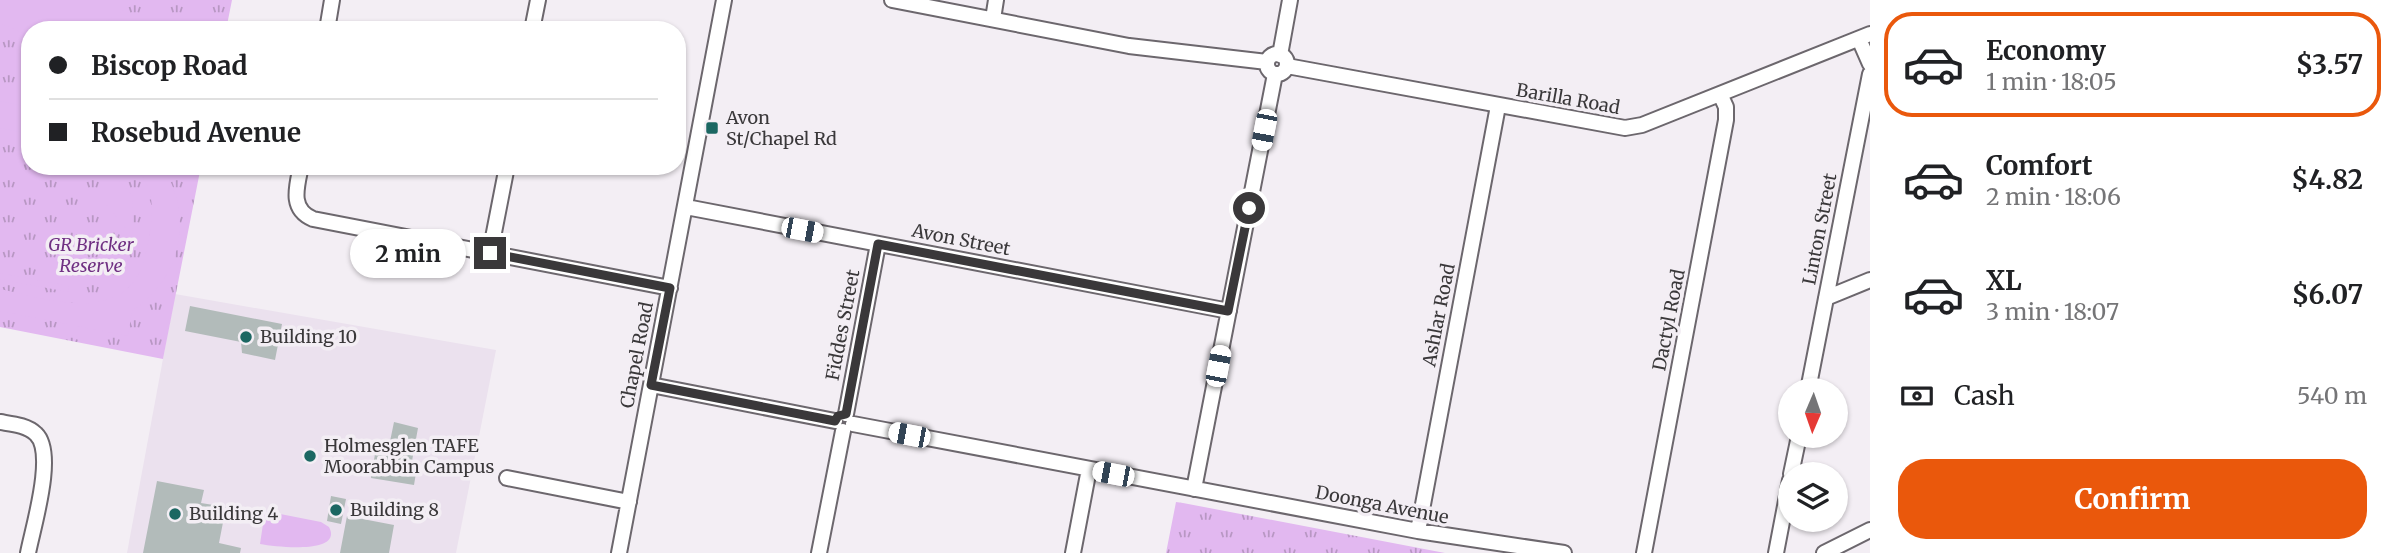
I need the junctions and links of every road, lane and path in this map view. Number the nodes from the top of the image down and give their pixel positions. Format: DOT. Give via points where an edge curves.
graph roads {
  1 [pos="332,0"];
  2 [pos="538,0"];
  3 [pos="724,0"];
  4 [pos="892,0"];
  5 [pos="996,0"];
  6 [pos="1290,0"];
  7 [pos="993,19"];
  8 [pos="328,21"];
  9 [pos="534,21"];
  10 [pos="1865,36"];
  11 [pos="1277,64"];
  12 [pos="1870,64"];
  13 [pos="1870,74"];
  14 [pos="1720,94"];
  15 [pos="1498,106"];
  16 [pos="300,175"];
  17 [pos="504,175"];
  18 [pos="686,207"];
  19 [pos="878,244"];
  20 [pos="490,253"];
  21 [pos="1870,280"];
  22 [pos="670,288"];
  23 [pos="1826,298"];
  24 [pos="1228,311"];
  25 [pos="1810,378"];
  26 [pos="651,385"];
  27 [pos="0,422"];
  28 [pos="844,422"];
  29 [pos="1089,470"];
  30 [pos="507,478"];
  31 [pos="1194,489"];
  32 [pos="629,502"];
  33 [pos="1870,530"];
  34 [pos="1418,531"];
  35 [pos="1780,532"];
  36 [pos="29,553"];
  37 [pos="619,553"];
  38 [pos="819,553"];
  39 [pos="1073,553"];
  40 [pos="1564,553"];
  41 [pos="1644,553"];
  42 [pos="1776,553"];
  43 [pos="1824,553"];
  1 -- 8 [label="street"];
  2 -- 9 [label="street"];
  3 -- 18 [label="street, Chapel Road"];
  4 -- 7 [label="street, Barilla Road"];
  5 -- 7 [label="street"];
  6 -- 11 [label="street"];
  7 -- 11 [label="street, Barilla Road" via="1150,49"];
  10 -- 12 [label="street"];
  10 -- 14 [label="street, Barilla Road"];
  11 -- 15 [label="street, Barilla Road"];
  11 -- 24 [label="street"];
  13 -- 23 [label="street, Linton Street"];
  14 -- 15 [label="street, Barilla Road" via="1625,128"];
  14 -- 41 [label="street, Dactyl Road" via="1726,120"];
  15 -- 34 [label="street, Ashlar Road"];
  16 -- 20 [label="street" via="296,197 300,209 313,219"];
  17 -- 20 [label="street"];
  18 -- 19 [label="street, Avon Street"];
  18 -- 22 [label="street, Chapel Road"];
  19 -- 24 [label="street, Avon Street"];
  19 -- 28 [label="street, Fiddes Street"];
  20 -- 22 [label="street"];
  21 -- 23 [label="street"];
  22 -- 26 [label="street, Chapel Road"];
  23 -- 25 [label="street, Linton Street"];
  24 -- 31 [label="street"];
  26 -- 28 [label="street, Doonga Avenue"];
  26 -- 32 [label="street, Chapel Road"];
  27 -- 36 [label="street" via="36,434 46,457"];
  28 -- 29 [label="street, Doonga Avenue"];
  28 -- 38 [label="street, Fiddes Street"];
  29 -- 31 [label="street, Doonga Avenue"];
  29 -- 39 [label="street"];
  30 -- 32 [label="street"];
  31 -- 34 [label="street, Doonga Avenue"];
  32 -- 37 [label="street, Chapel Road"];
  33 -- 43 [label="street"];
  34 -- 40 [label="street, Doonga Avenue"];
  35 -- 42 [label="street"];
}
